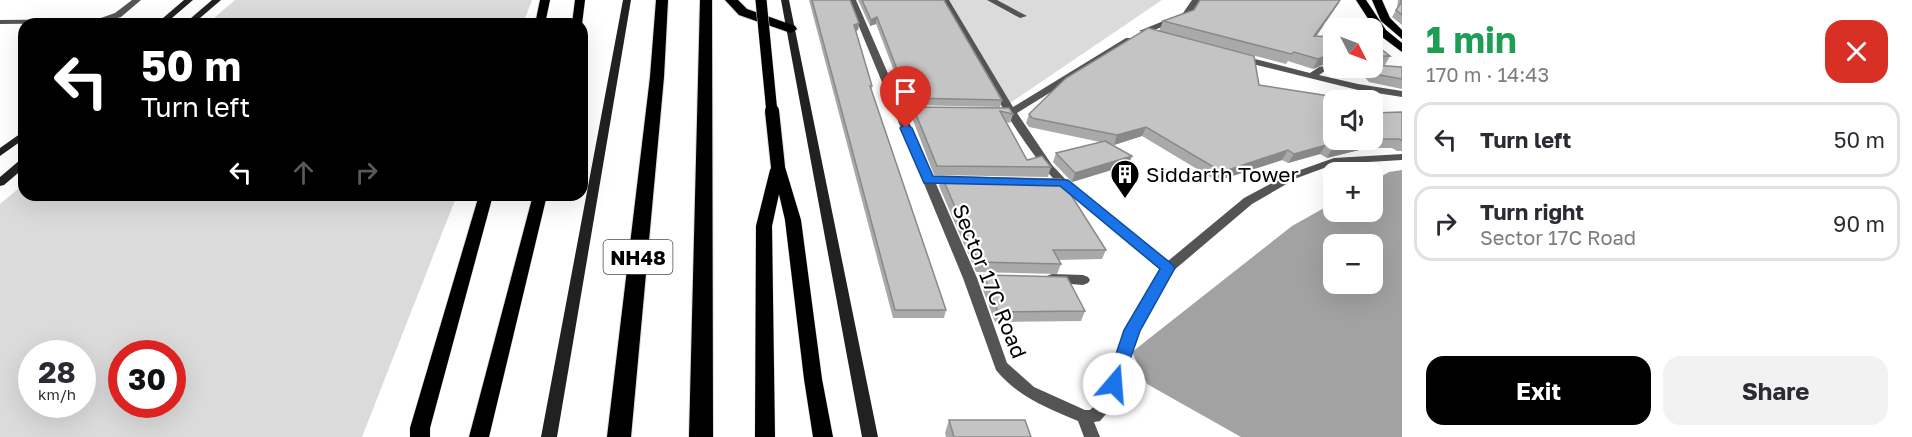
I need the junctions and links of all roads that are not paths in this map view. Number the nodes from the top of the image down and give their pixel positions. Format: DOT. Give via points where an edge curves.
graph roads {
  1 [pos="137,0"];
  2 [pos="189,0"];
  3 [pos="217,0"];
  4 [pos="545,0"];
  5 [pos="580,0"];
  6 [pos="627,0"];
  7 [pos="706,0"];
  8 [pos="731,0"];
  9 [pos="761,0"];
  10 [pos="785,0"];
  11 [pos="852,0"];
  12 [pos="945,0"];
  13 [pos="991,0"];
  14 [pos="1196,0"];
  15 [pos="1361,0"];
  16 [pos="1377,0"];
  17 [pos="661,2"];
  18 [pos="1023,16"];
  19 [pos="108,18"];
  20 [pos="167,18"];
  21 [pos="195,18"];
  22 [pos="541,18"];
  23 [pos="578,18"];
  24 [pos="0,22"];
  25 [pos="18,22"];
  26 [pos="791,29"];
  27 [pos="1143,31"];
  28 [pos="1402,36"];
  29 [pos="1164,37"];
  30 [pos="1402,49"];
  31 [pos="1229,55"];
  32 [pos="1323,69"];
  33 [pos="1383,70"];
  34 [pos="1402,71"];
  35 [pos="1311,76"];
  36 [pos="1402,94"];
  37 [pos="1005,112"];
  38 [pos="18,139"];
  39 [pos="0,153"];
  40 [pos="1402,157"];
  41 [pos="18,167"];
  42 [pos="778,167"];
  43 [pos="1041,182"];
  44 [pos="0,183"];
  45 [pos="1063,183"];
  46 [pos="484,201"];
  47 [pos="538,201"];
  48 [pos="1168,268"];
  49 [pos="1038,279"];
  50 [pos="1083,280"];
  51 [pos="1084,417"];
  52 [pos="419,434"];
  53 [pos="479,437"];
  54 [pos="549,437"];
  55 [pos="619,437"];
  56 [pos="701,437"];
  57 [pos="765,437"];
  58 [pos="823,437"];
  59 [pos="870,437"];
  60 [pos="1092,437"];
  1 -- 19 [label="street"];
  2 -- 20 [label="main road"];
  3 -- 21 [label="main road"];
  4 -- 22 [label="main road"];
  5 -- 23 [label="main road"];
  6 -- 54 [label="main road"];
  7 -- 56 [label="highway, NH48"];
  8 -- 26 [label="highway" via="743,12"];
  9 -- 42 [label="main road, bridge"];
  10 -- 26 [label="main road"];
  11 -- 51 [label="street, Sector 17C Road" via="904,110 975,278 1001,366 1010,378 1039,398"];
  12 -- 37 [label="street"];
  13 -- 18 [label="street"];
  14 -- 27 [label="street" via="1186,15"];
  15 -- 30 [label="main road" via="1382,32"];
  16 -- 28 [label="main road" via="1385,19"];
  17 -- 55 [label="highway, NH48" via="657,77"];
  24 -- 25 [label="street"];
  26 -- 59 [label="main road"];
  27 -- 29 [label="street"];
  27 -- 37 [label="street"];
  31 -- 35 [label="street"];
  32 -- 35 [label="street"];
  33 -- 34 [label="street"];
  35 -- 36 [label="street"];
  37 -- 45 [label="street"];
  38 -- 39 [label="main road"];
  40 -- 48 [label="street" via="1334,161 1293,176 1248,201"];
  41 -- 44 [label="main road"];
  42 -- 57 [label="main road" via="764,226"];
  42 -- 58 [label="main road" via="794,220"];
  43 -- 45 [label="street"];
  45 -- 48 [label="street"];
  46 -- 52 [label="main road"];
  47 -- 53 [label="main road"];
  48 -- 51 [label="street" via="1132,330 1109,401 1095,416"];
  49 -- 50 [label="street"];
  51 -- 60 [label="street"];
}
